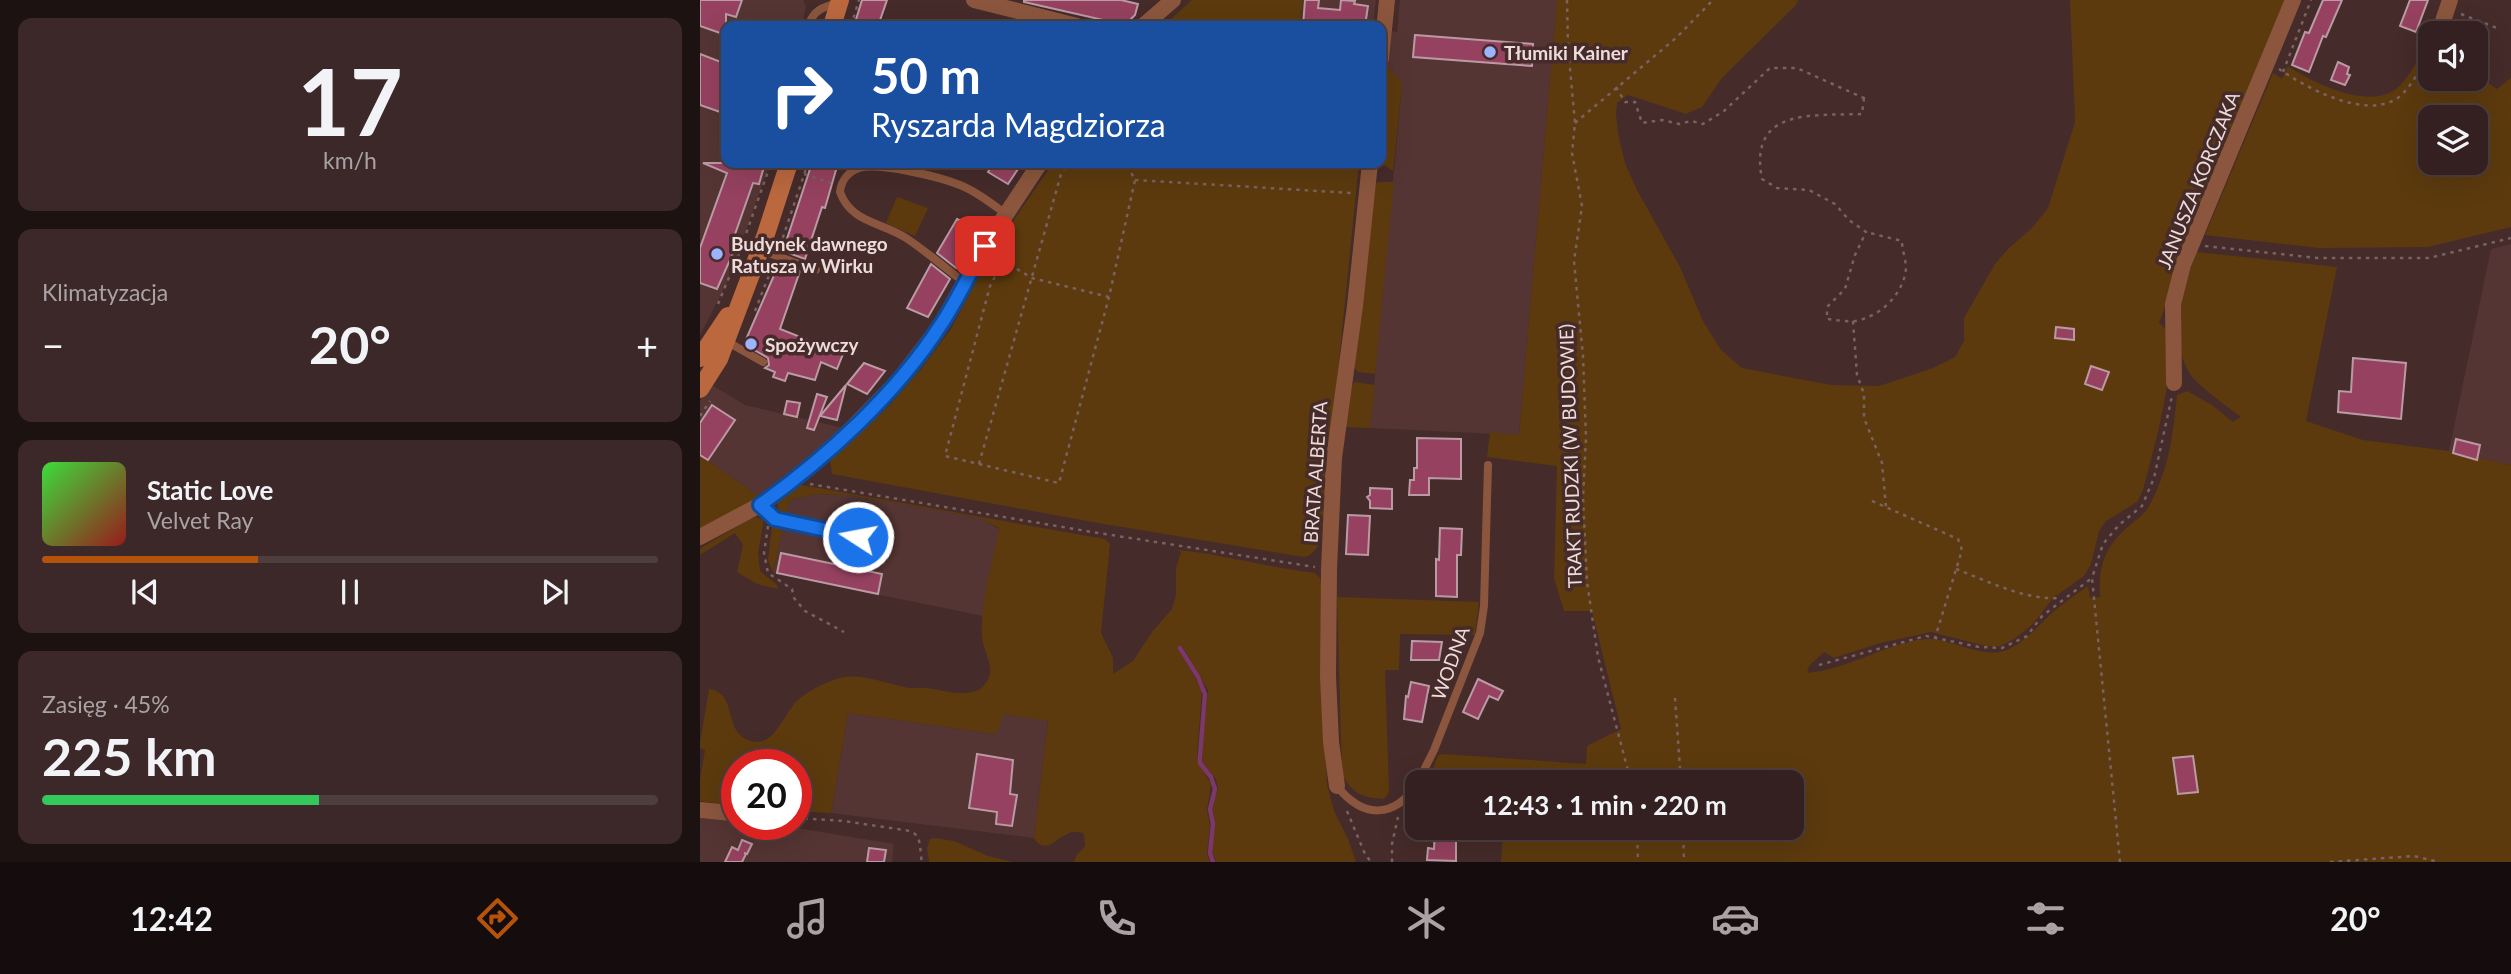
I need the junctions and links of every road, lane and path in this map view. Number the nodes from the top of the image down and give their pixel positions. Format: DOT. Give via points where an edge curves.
graph roads {
  1 [pos="859,0"];
  2 [pos="974,0"];
  3 [pos="1173,0"];
  4 [pos="1387,0"];
  5 [pos="1567,0"];
  6 [pos="1713,0"];
  7 [pos="2292,0"];
  8 [pos="2311,0"];
  9 [pos="840,1"];
  10 [pos="2448,4"];
  11 [pos="810,21"];
  12 [pos="834,21"];
  13 [pos="853,21"];
  14 [pos="1057,21"];
  15 [pos="1149,21"];
  16 [pos="1385,21"];
  17 [pos="2443,21"];
  18 [pos="2497,28"];
  19 [pos="2269,62"];
  20 [pos="2418,71"];
  21 [pos="2283,72"];
  22 [pos="1616,87"];
  23 [pos="1575,123"];
  24 [pos="769,168"];
  25 [pos="787,168"];
  26 [pos="858,168"];
  27 [pos="888,168"];
  28 [pos="1037,168"];
  29 [pos="1065,168"];
  30 [pos="1129,168"];
  31 [pos="1369,168"];
  32 [pos="804,174"];
  33 [pos="1135,180"];
  34 [pos="841,186"];
  35 [pos="1366,194"];
  36 [pos="1006,214"];
  37 [pos="1866,232"];
  38 [pos="2511,238"];
  39 [pos="2191,245"];
  40 [pos="985,246"];
  41 [pos="760,250"];
  42 [pos="1003,262"];
  43 [pos="816,270"];
  44 [pos="1032,278"];
  45 [pos="964,282"];
  46 [pos="746,290"];
  47 [pos="1109,298"];
  48 [pos="718,305"];
  49 [pos="1853,321"];
  50 [pos="726,341"];
  51 [pos="700,358"];
  52 [pos="763,362"];
  53 [pos="2175,383"];
  54 [pos="700,388"];
  55 [pos="979,464"];
  56 [pos="1488,465"];
  57 [pos="793,481"];
  58 [pos="1872,500"];
  59 [pos="1886,507"];
  60 [pos="765,511"];
  61 [pos="700,537"];
  62 [pos="858,537"];
  63 [pos="1329,569"];
  64 [pos="1956,569"];
  65 [pos="2092,578"];
  66 [pos="2063,598"];
  67 [pos="844,632"];
  68 [pos="1935,638"];
  69 [pos="1819,665"];
  70 [pos="1675,698"];
  71 [pos="1424,770"];
  72 [pos="1628,770"];
  73 [pos="1680,770"];
  74 [pos="1337,786"];
  75 [pos="1405,799"];
  76 [pos="1405,801"];
  77 [pos="1346,809"];
  78 [pos="700,810"];
  79 [pos="721,813"];
  80 [pos="812,819"];
  81 [pos="1637,840"];
  82 [pos="1684,840"];
  83 [pos="922,862"];
  84 [pos="1371,862"];
  85 [pos="1392,862"];
  86 [pos="1638,862"];
  87 [pos="1684,862"];
  88 [pos="2120,862"];
  89 [pos="2330,862"];
  90 [pos="2439,862"];
  1 -- 13 [label="path"];
  2 -- 14 [label="street"];
  3 -- 15 [label="street"];
  4 -- 16 [label="street"];
  5 -- 23 [label="path, TRAKT RUDZKI (W BUDOWIE)"];
  6 -- 22 [label="path" via="1676,38"];
  7 -- 19 [label="street, JANUSZA KORCZAKA"];
  8 -- 21 [label="path"];
  9 -- 11 [label="lane" via="818,8"];
  9 -- 12 [label="street"];
  10 -- 17 [label="street"];
  10 -- 18 [label="path"];
  19 -- 21 [label="path"];
  19 -- 39 [label="street, JANUSZA KORCZAKA"];
  20 -- 21 [label="path" via="2401,96 2361,106 2307,88"];
  22 -- 23 [label="path"];
  22 -- 37 [label="path" via="1625,102 1635,102 1642,123 1703,124 1770,68 1797,68 1865,98 1862,114 1799,115 1778,123 1763,143 1759,161 1762,179 1777,188 1809,190 1835,204"];
  23 -- 72 [label="path, TRAKT RUDZKI (W BUDOWIE)" via="1572,153 1582,206 1574,261 1584,356 1587,582 1598,656"];
  24 -- 48 [label="path"];
  25 -- 41 [label="street"];
  26 -- 34 [label="lane"];
  27 -- 36 [label="lane" via="963,185"];
  28 -- 36 [label="street"];
  29 -- 44 [label="path"];
  30 -- 33 [label="path"];
  31 -- 35 [label="street, BRATA ALBERTA"];
  32 -- 34 [label="path"];
  33 -- 35 [label="path"];
  33 -- 47 [label="path"];
  34 -- 45 [label="lane" via="843,202 858,217 905,237"];
  35 -- 63 [label="street, BRATA ALBERTA" via="1336,429"];
  36 -- 40 [label="street"];
  37 -- 49 [label="path" via="1845,289 1827,307 1827,320"];
  37 -- 49 [label="path" via="1902,241 1906,267 1900,290 1881,311"];
  38 -- 39 [label="path" via="2429,258 2318,258"];
  39 -- 53 [label="street, JANUSZA KORCZAKA" via="2173,304"];
  40 -- 42 [label="path"];
  40 -- 45 [label="street"];
  41 -- 43 [label="lane"];
  41 -- 46 [label="street"];
  42 -- 44 [label="path"];
  42 -- 55 [label="path" via="990,286 946,456"];
  44 -- 47 [label="path"];
  44 -- 55 [label="path"];
  45 -- 57 [label="street" via="940,326 898,381"];
  46 -- 50 [label="street"];
  46 -- 51 [label="street"];
  47 -- 55 [label="path" via="1059,483"];
  49 -- 59 [label="path" via="1864,418 1882,463"];
  50 -- 52 [label="lane"];
  50 -- 54 [label="street"];
  53 -- 65 [label="path" via="2154,478 2142,506 2103,544"];
  56 -- 71 [label="lane, WODNA" via="1480,633"];
  57 -- 60 [label="street"];
  57 -- 63 [label="path"];
  58 -- 59 [label="path"];
  59 -- 64 [label="path" via="1958,539 1962,550"];
  60 -- 61 [label="street"];
  60 -- 62 [label="lane" via="784,522"];
  60 -- 67 [label="path" via="768,573 792,590 806,611"];
  63 -- 74 [label="street, BRATA ALBERTA" via="1328,677"];
  64 -- 66 [label="path" via="2020,593"];
  64 -- 68 [label="path"];
  65 -- 66 [label="path"];
  65 -- 88 [label="path"];
  66 -- 68 [label="path" via="2027,636 2002,648"];
  68 -- 69 [label="path" via="1926,636"];
  70 -- 73 [label="path"];
  74 -- 75 [label="lane" via="1347,799 1369,810 1390,810"];
  76 -- 85 [label="path" via="1395,830"];
  77 -- 84 [label="path"];
  78 -- 79 [label="street"];
  80 -- 83 [label="path" via="910,831 919,838"];
  81 -- 86 [label="path"];
  82 -- 87 [label="path"];
  89 -- 90 [label="path" via="2414,856"];
}
